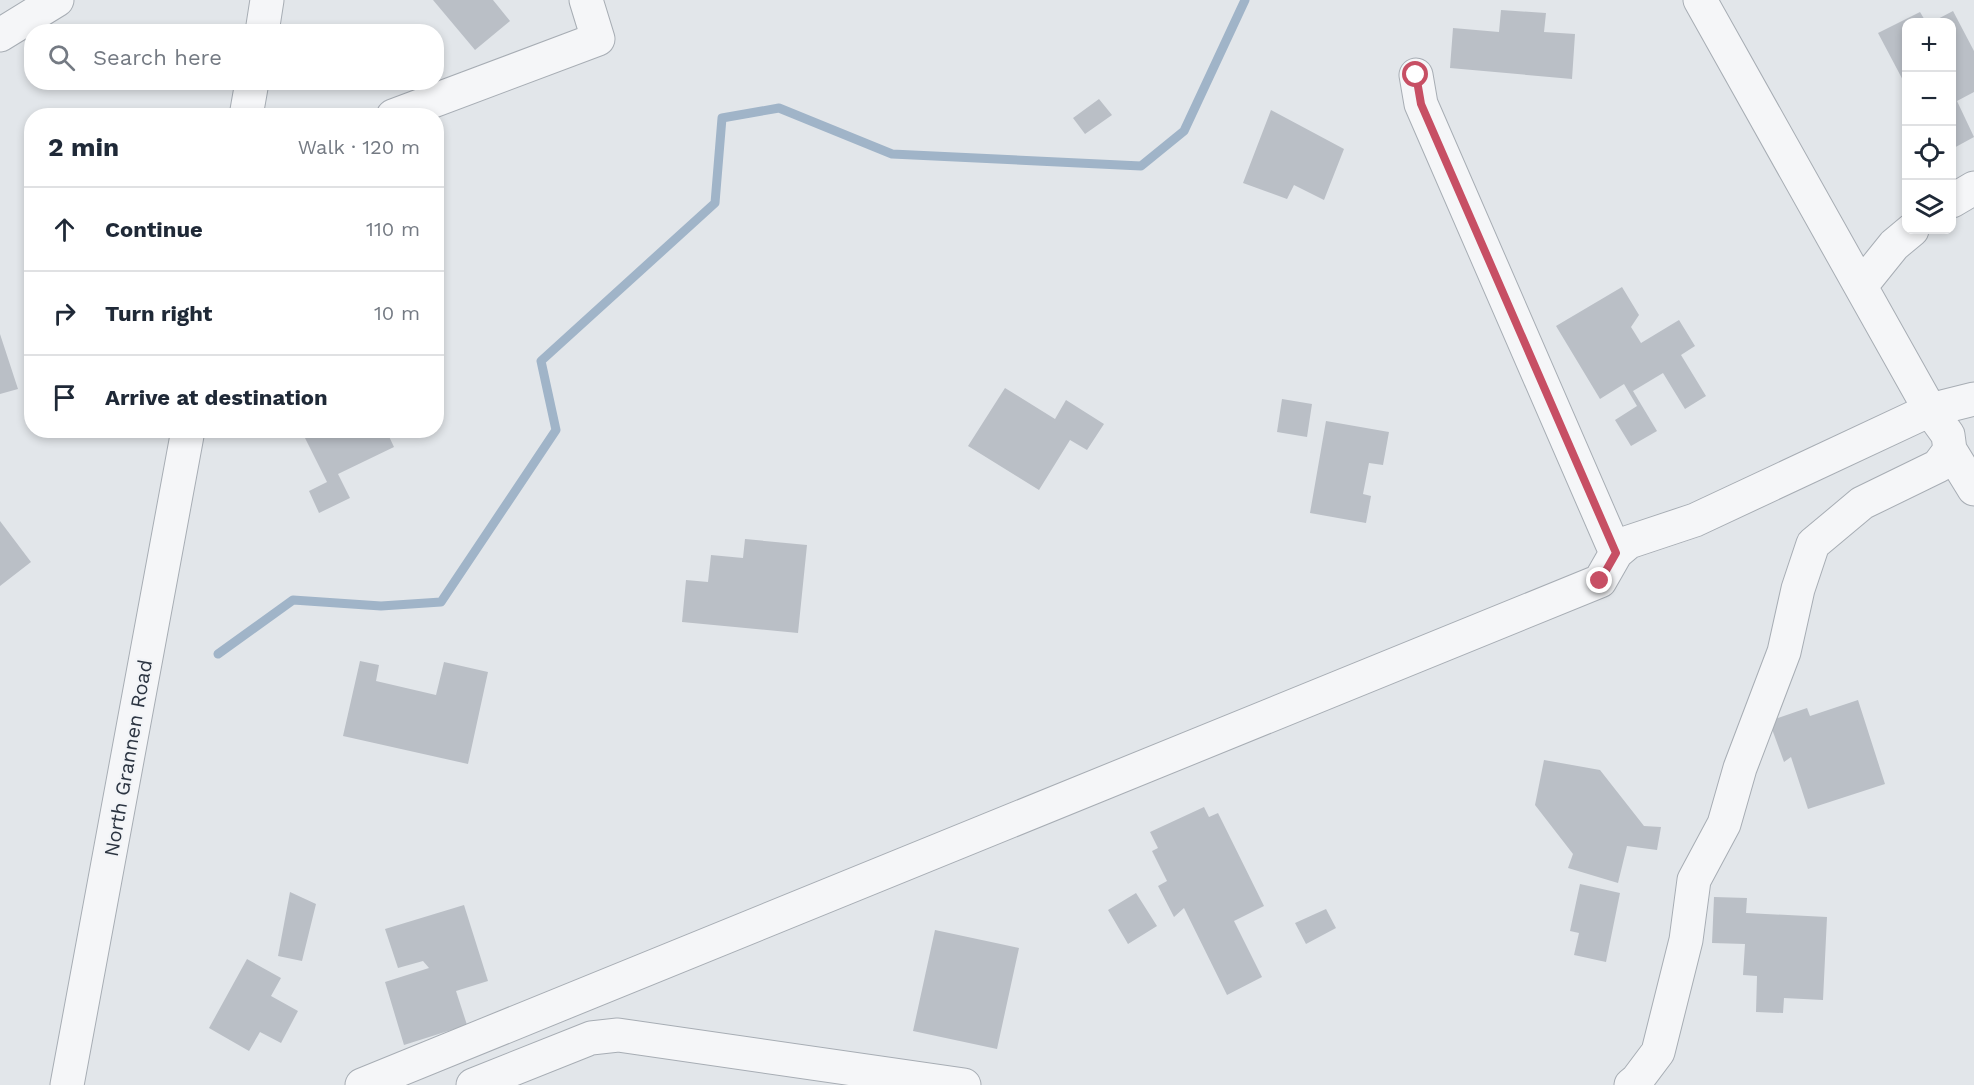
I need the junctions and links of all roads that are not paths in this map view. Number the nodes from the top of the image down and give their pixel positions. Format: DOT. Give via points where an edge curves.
graph roads {
  1 [pos="57,0"];
  2 [pos="267,0"];
  3 [pos="586,0"];
  4 [pos="1700,0"];
  5 [pos="263,24"];
  6 [pos="0,35"];
  7 [pos="1416,75"];
  8 [pos="251,90"];
  9 [pos="247,108"];
  10 [pos="414,108"];
  11 [pos="1974,188"];
  12 [pos="1956,199"];
  13 [pos="1907,234"];
  14 [pos="1861,286"];
  15 [pos="1974,399"];
  16 [pos="1930,410"];
  17 [pos="187,438"];
  18 [pos="1950,450"];
  19 [pos="1974,489"];
  20 [pos="1616,553"];
  21 [pos="67,1085"];
  22 [pos="362,1085"];
  23 [pos="473,1085"];
  24 [pos="964,1085"];
  25 [pos="1631,1085"];
  1 -- 6 [label="street"];
  2 -- 5 [label="street"];
  3 -- 10 [label="street" via="598,39"];
  4 -- 14 [label="street"];
  7 -- 20 [label="street" via="1421,104"];
  8 -- 9 [label="street"];
  11 -- 12 [label="street"];
  13 -- 14 [label="street" via="1894,244"];
  14 -- 16 [label="street"];
  15 -- 16 [label="street"];
  16 -- 18 [label="street" via="1948,435"];
  16 -- 20 [label="street" via="1695,520 1629,542"];
  17 -- 21 [label="street, North Grannen Road"];
  18 -- 19 [label="street"];
  18 -- 25 [label="street" via="1938,466 1862,503 1813,544 1784,652 1740,768 1724,824 1694,880 1686,940 1658,1052"];
  20 -- 22 [label="street" via="1600,581"];
  23 -- 24 [label="street" via="591,1038 618,1035"];
}
